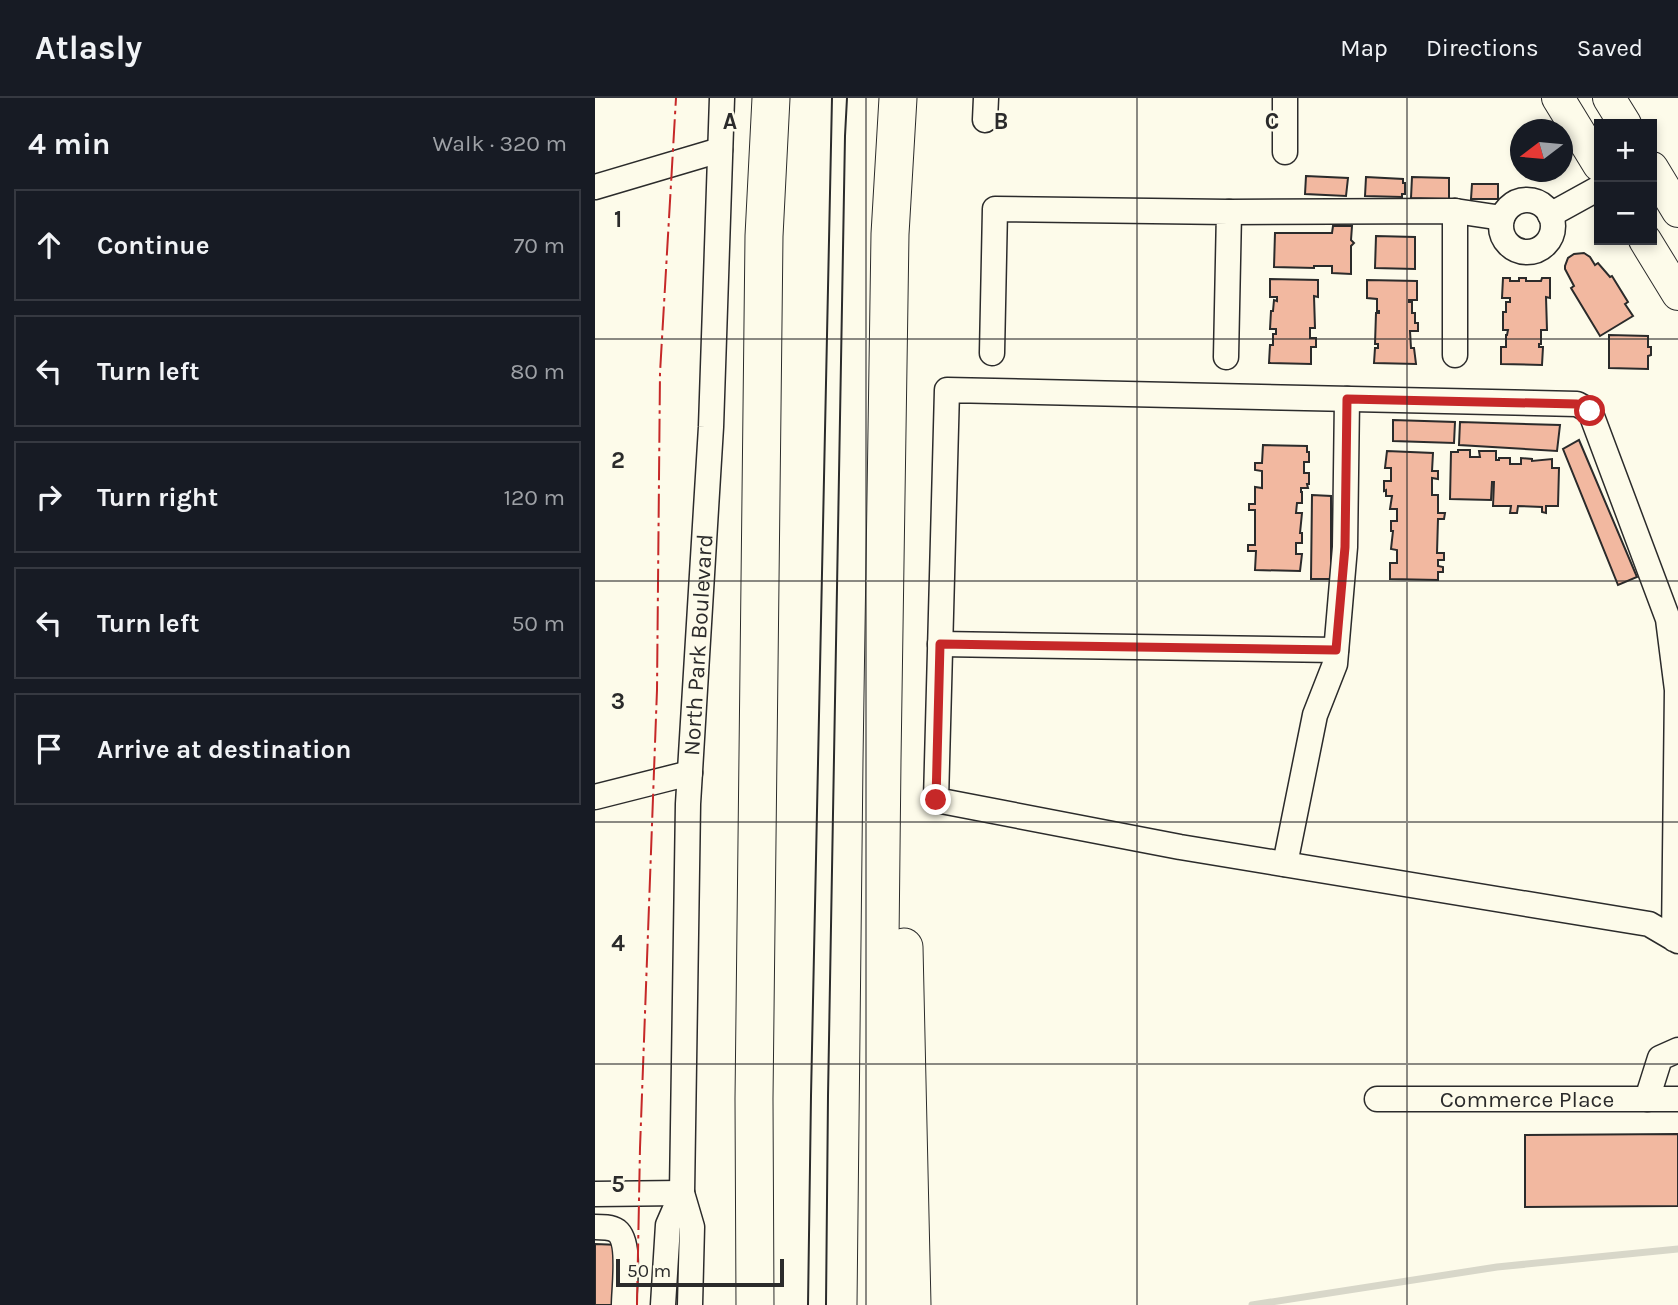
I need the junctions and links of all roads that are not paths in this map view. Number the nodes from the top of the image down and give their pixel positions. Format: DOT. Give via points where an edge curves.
graph roads {
  1 [pos="722,98"];
  2 [pos="771,98"];
  3 [pos="898,98"];
  4 [pos="1286,98"];
  5 [pos="1558,98"];
  6 [pos="1609,98"];
  7 [pos="1622,119"];
  8 [pos="720,150"];
  9 [pos="1285,152"];
  10 [pos="1594,157"];
  11 [pos="1657,176"];
  12 [pos="595,187"];
  13 [pos="1594,191"];
  14 [pos="1455,211"];
  15 [pos="1678,211"];
  16 [pos="1229,212"];
  17 [pos="1551,215"];
  18 [pos="1502,218"];
  19 [pos="1648,245"];
  20 [pos="1678,293"];
  21 [pos="992,353"];
  22 [pos="1455,355"];
  23 [pos="1226,357"];
  24 [pos="1347,399"];
  25 [pos="940,644"];
  26 [pos="1336,650"];
  27 [pos="1676,650"];
  28 [pos="882,760"];
  29 [pos="690,773"];
  30 [pos="595,797"];
  31 [pos="1285,864"];
  32 [pos="1676,940"];
  33 [pos="1678,1051"];
  34 [pos="1678,1066"];
  35 [pos="1377,1099"];
  36 [pos="1664,1099"];
  37 [pos="683,1193"];
  38 [pos="595,1194"];
  39 [pos="595,1227"];
  40 [pos="624,1305"];
  41 [pos="663,1305"];
  42 [pos="691,1305"];
  43 [pos="755,1305"];
  44 [pos="876,1305"];
  45 [pos="912,1305"];
  1 -- 8 [label="street, North Park Boulevard"];
  2 -- 43 [label="highway" via="764,236"];
  3 -- 28 [label="highway" via="890,234"];
  4 -- 9 [label="street"];
  5 -- 10 [label="main road"];
  6 -- 7 [label="main road"];
  8 -- 12 [label="street"];
  8 -- 29 [label="street, North Park Boulevard" via="711,427"];
  11 -- 15 [label="main road"];
  13 -- 17 [label="street"];
  14 -- 16 [label="street"];
  14 -- 18 [label="street"];
  14 -- 22 [label="street"];
  16 -- 21 [label="street" via="995,209"];
  16 -- 23 [label="street"];
  17 -- 18 [label="street" via="1540,204 1525,200 1510,205"];
  17 -- 18 [label="street" via="1552,233 1533,251 1508,244"];
  19 -- 20 [label="main road"];
  24 -- 25 [label="street" via="947,390"];
  24 -- 26 [label="street" via="1345,547"];
  24 -- 27 [label="street" via="1577,404 1590,411"];
  25 -- 26 [label="street"];
  25 -- 31 [label="street" via="936,800"];
  26 -- 31 [label="street" via="1315,715"];
  27 -- 32 [label="street"];
  28 -- 44 [label="highway"];
  28 -- 45 [label="highway" via="902,832"];
  29 -- 30 [label="street"];
  29 -- 37 [label="street, North Park Boulevard"];
  31 -- 32 [label="street" via="1649,924"];
  33 -- 36 [label="street" via="1660,1058"];
  34 -- 36 [label="street" via="1671,1066"];
  35 -- 36 [label="street, Commerce Place"];
  37 -- 38 [label="street"];
  37 -- 41 [label="street, North Park Boulevard" via="668,1225"];
  37 -- 42 [label="street, North Park Boulevard" via="692,1227"];
  39 -- 40 [label="street" via="618,1231 625,1245"];
}
